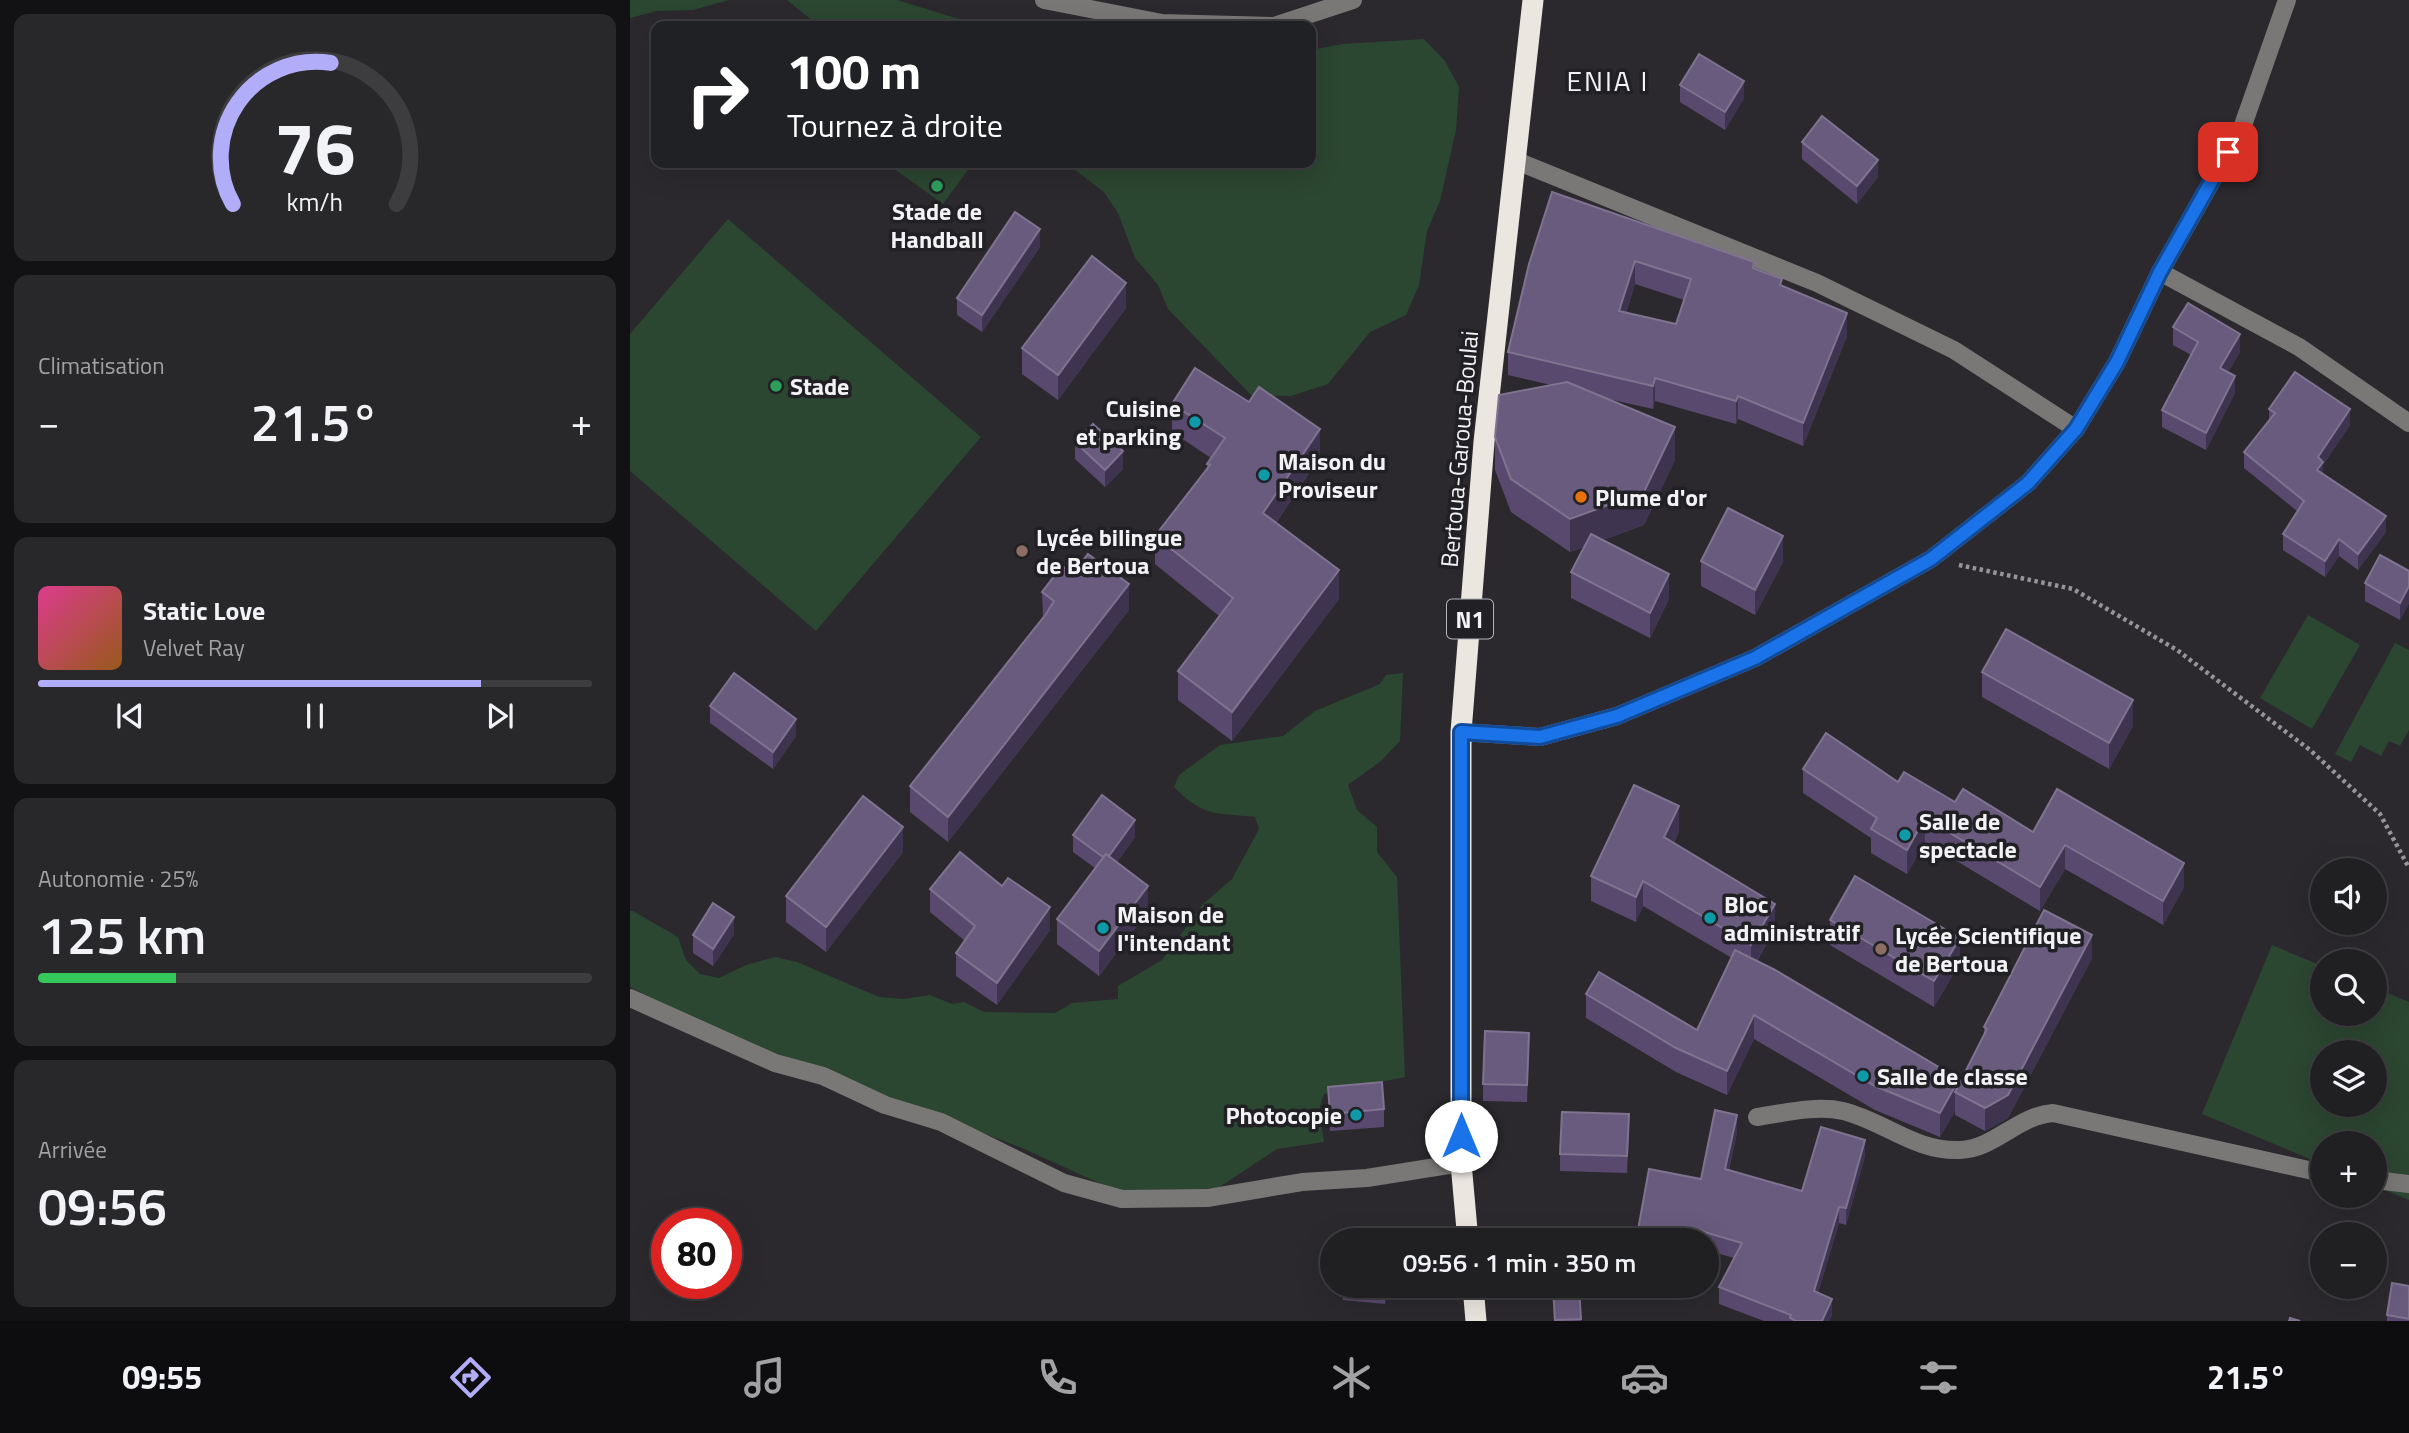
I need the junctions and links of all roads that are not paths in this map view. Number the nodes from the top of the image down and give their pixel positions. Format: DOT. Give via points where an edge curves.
graph roads {
  1 [pos="1044,0"];
  2 [pos="1353,0"];
  3 [pos="1533,0"];
  4 [pos="2287,0"];
  5 [pos="1152,21"];
  6 [pos="1289,21"];
  7 [pos="1514,160"];
  8 [pos="2160,272"];
  9 [pos="2409,423"];
  10 [pos="2076,429"];
  11 [pos="1461,732"];
  12 [pos="630,998"];
  13 [pos="1757,1117"];
  14 [pos="1461,1163"];
  15 [pos="2310,1170"];
  16 [pos="2387,1181"];
  17 [pos="2409,1184"];
  18 [pos="1467,1228"];
  19 [pos="1474,1298"];
  20 [pos="1476,1321"];
  1 -- 5 [label="street"];
  2 -- 6 [label="street"];
  3 -- 7 [label="highway, Bertoua-Garoua-Boulai / N1"];
  4 -- 8 [label="street" via="2242,128"];
  7 -- 10 [label="street" via="1829,289 1954,350"];
  7 -- 11 [label="highway, Bertoua-Garoua-Boulai / N1" via="1484,442"];
  8 -- 9 [label="street" via="2300,347"];
  8 -- 10 [label="street" via="2117,362"];
  10 -- 11 [label="street" via="2028,483 1931,559 1755,658 1617,716 1540,737"];
  11 -- 14 [label="highway, Bertoua-Garoua-Boulai / N1"];
  12 -- 14 [label="street" via="775,1063 823,1076 885,1105 953,1127 1064,1183 1122,1199 1207,1198"];
  13 -- 15 [label="street" via="1805,1110 1842,1111 1914,1143 1960,1150 1983,1147 2026,1120 2053,1113"];
  14 -- 18 [label="highway, Bertoua-Garoua-Boulai / N1"];
  16 -- 17 [label="street"];
  19 -- 20 [label="highway"];
}
